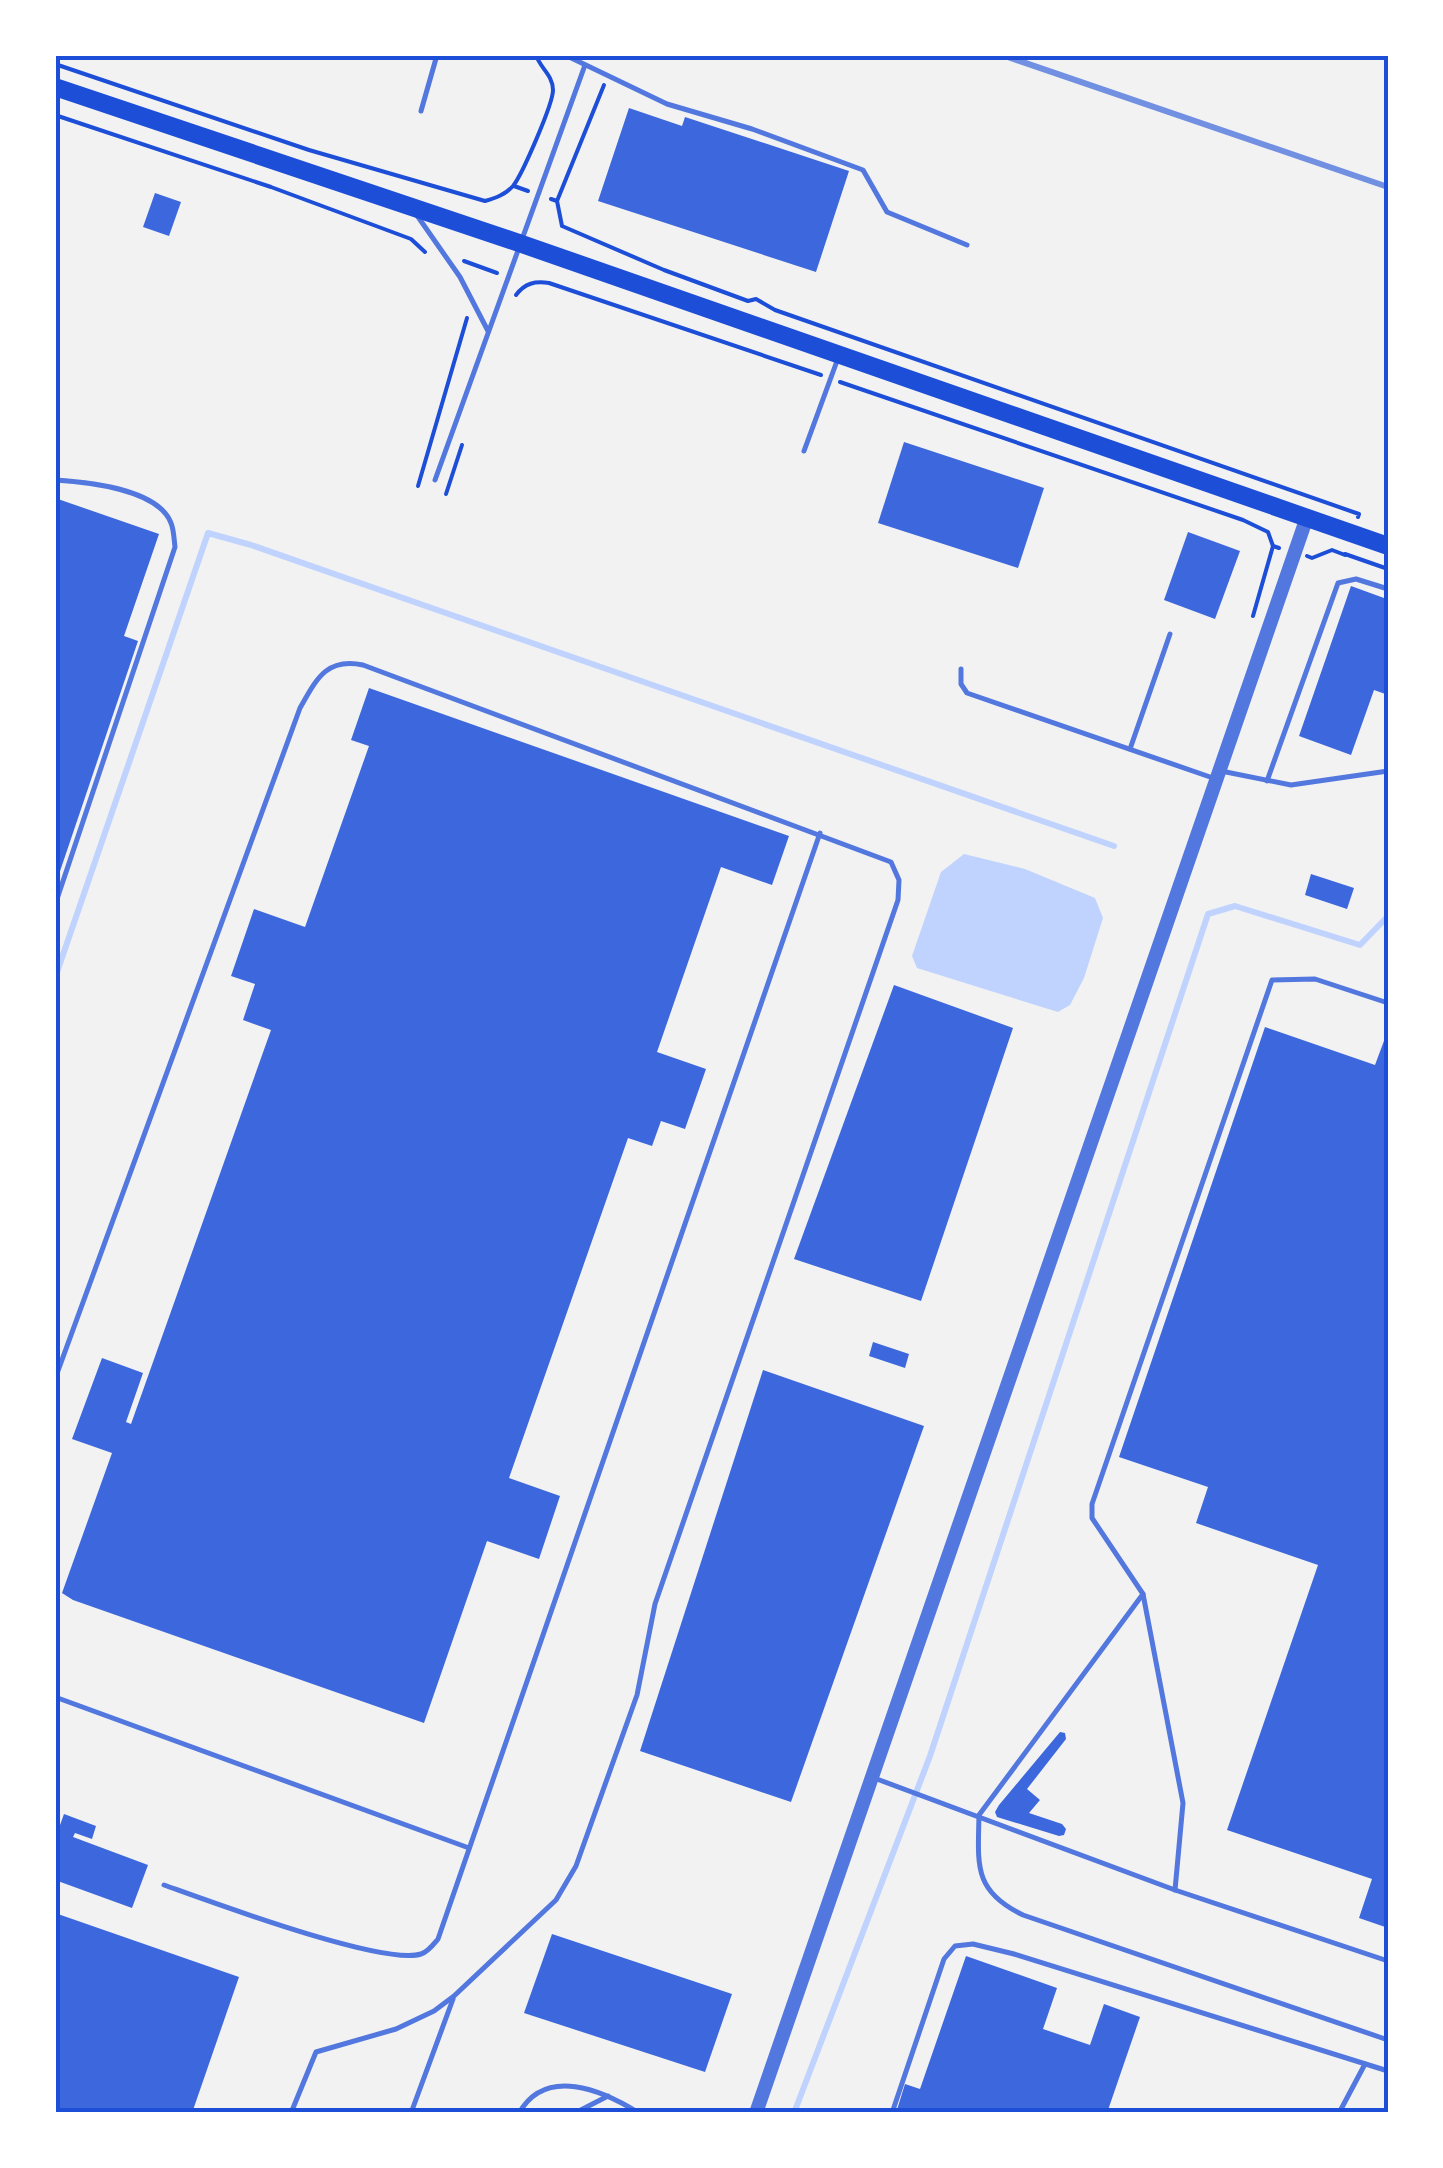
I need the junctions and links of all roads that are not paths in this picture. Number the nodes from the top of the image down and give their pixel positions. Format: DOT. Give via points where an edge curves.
graph roads {
  1 [pos="437,55"];
  2 [pos="565,55"];
  3 [pos="585,65"];
  4 [pos="55,87"];
  5 [pos="421,111"];
  6 [pos="411,206"];
  7 [pos="520,243"];
  8 [pos="967,245"];
  9 [pos="488,331"];
  10 [pos="840,354"];
  11 [pos="804,452"];
  12 [pos="55,480"];
  13 [pos="435,480"];
  14 [pos="1307,517"];
  15 [pos="1388,546"];
  16 [pos="1388,590"];
  17 [pos="1170,634"];
  18 [pos="962,669"];
  19 [pos="1130,748"];
  20 [pos="1388,771"];
  21 [pos="1217,775"];
  22 [pos="1267,781"];
  23 [pos="820,833"];
  24 [pos="55,905"];
  25 [pos="1388,1003"];
  26 [pos="55,1379"];
  27 [pos="1143,1594"];
  28 [pos="55,1697"];
  29 [pos="871,1777"];
  30 [pos="980,1815"];
  31 [pos="468,1848"];
  32 [pos="164,1885"];
  33 [pos="1175,1890"];
  34 [pos="1388,1960"];
  35 [pos="454,1996"];
  36 [pos="1388,2040"];
  37 [pos="1364,2064"];
  38 [pos="1388,2071"];
  39 [pos="609,2096"];
  40 [pos="292,2113"];
  41 [pos="411,2113"];
  42 [pos="519,2113"];
  43 [pos="575,2113"];
  44 [pos="638,2113"];
  45 [pos="756,2113"];
  46 [pos="892,2113"];
  47 [pos="1338,2113"];
  1 -- 5 [label="lane"];
  2 -- 3 [label="lane"];
  3 -- 7 [label="lane"];
  3 -- 8 [label="lane" via="667,104 863,170 887,212"];
  4 -- 6 [label="highway"];
  6 -- 7 [label="highway"];
  6 -- 9 [label="lane"];
  7 -- 9 [label="lane"];
  7 -- 10 [label="highway"];
  9 -- 13 [label="lane"];
  10 -- 11 [label="lane"];
  10 -- 14 [label="highway"];
  12 -- 24 [label="lane" via="149,498 171,521 174,547"];
  14 -- 15 [label="highway"];
  14 -- 21 [label="street"];
  16 -- 22 [label="lane" via="1356,579 1338,583"];
  17 -- 19 [label="lane"];
  18 -- 19 [label="lane" via="967,694"];
  19 -- 21 [label="lane"];
  20 -- 22 [label="lane"];
  21 -- 22 [label="lane"];
  21 -- 29 [label="street"];
  23 -- 26 [label="lane" via="362,665 326,670 300,708"];
  23 -- 31 [label="lane"];
  23 -- 35 [label="lane" via="891,862 898,900 655,1604 637,1695 576,1866 556,1900"];
  25 -- 27 [label="lane" via="1315,979 1272,980 1092,1504 1092,1518"];
  27 -- 30 [label="lane"];
  27 -- 33 [label="lane" via="1183,1804"];
  28 -- 31 [label="lane"];
  29 -- 30 [label="lane"];
  29 -- 45 [label="street"];
  30 -- 33 [label="lane"];
  30 -- 36 [label="lane" via="984,1885 998,1903"];
  31 -- 32 [label="lane" via="438,1939 425,1953 412,1955 377,1952 270,1922"];
  33 -- 34 [label="lane"];
  35 -- 40 [label="lane" via="413,2023 316,2052"];
  35 -- 41 [label="lane"];
  37 -- 38 [label="lane"];
  37 -- 46 [label="lane" via="973,1944 955,1946 944,1958"];
  37 -- 47 [label="lane"];
  39 -- 42 [label="lane" via="553,2086 531,2096"];
  39 -- 43 [label="lane"];
  39 -- 44 [label="lane"];
}
